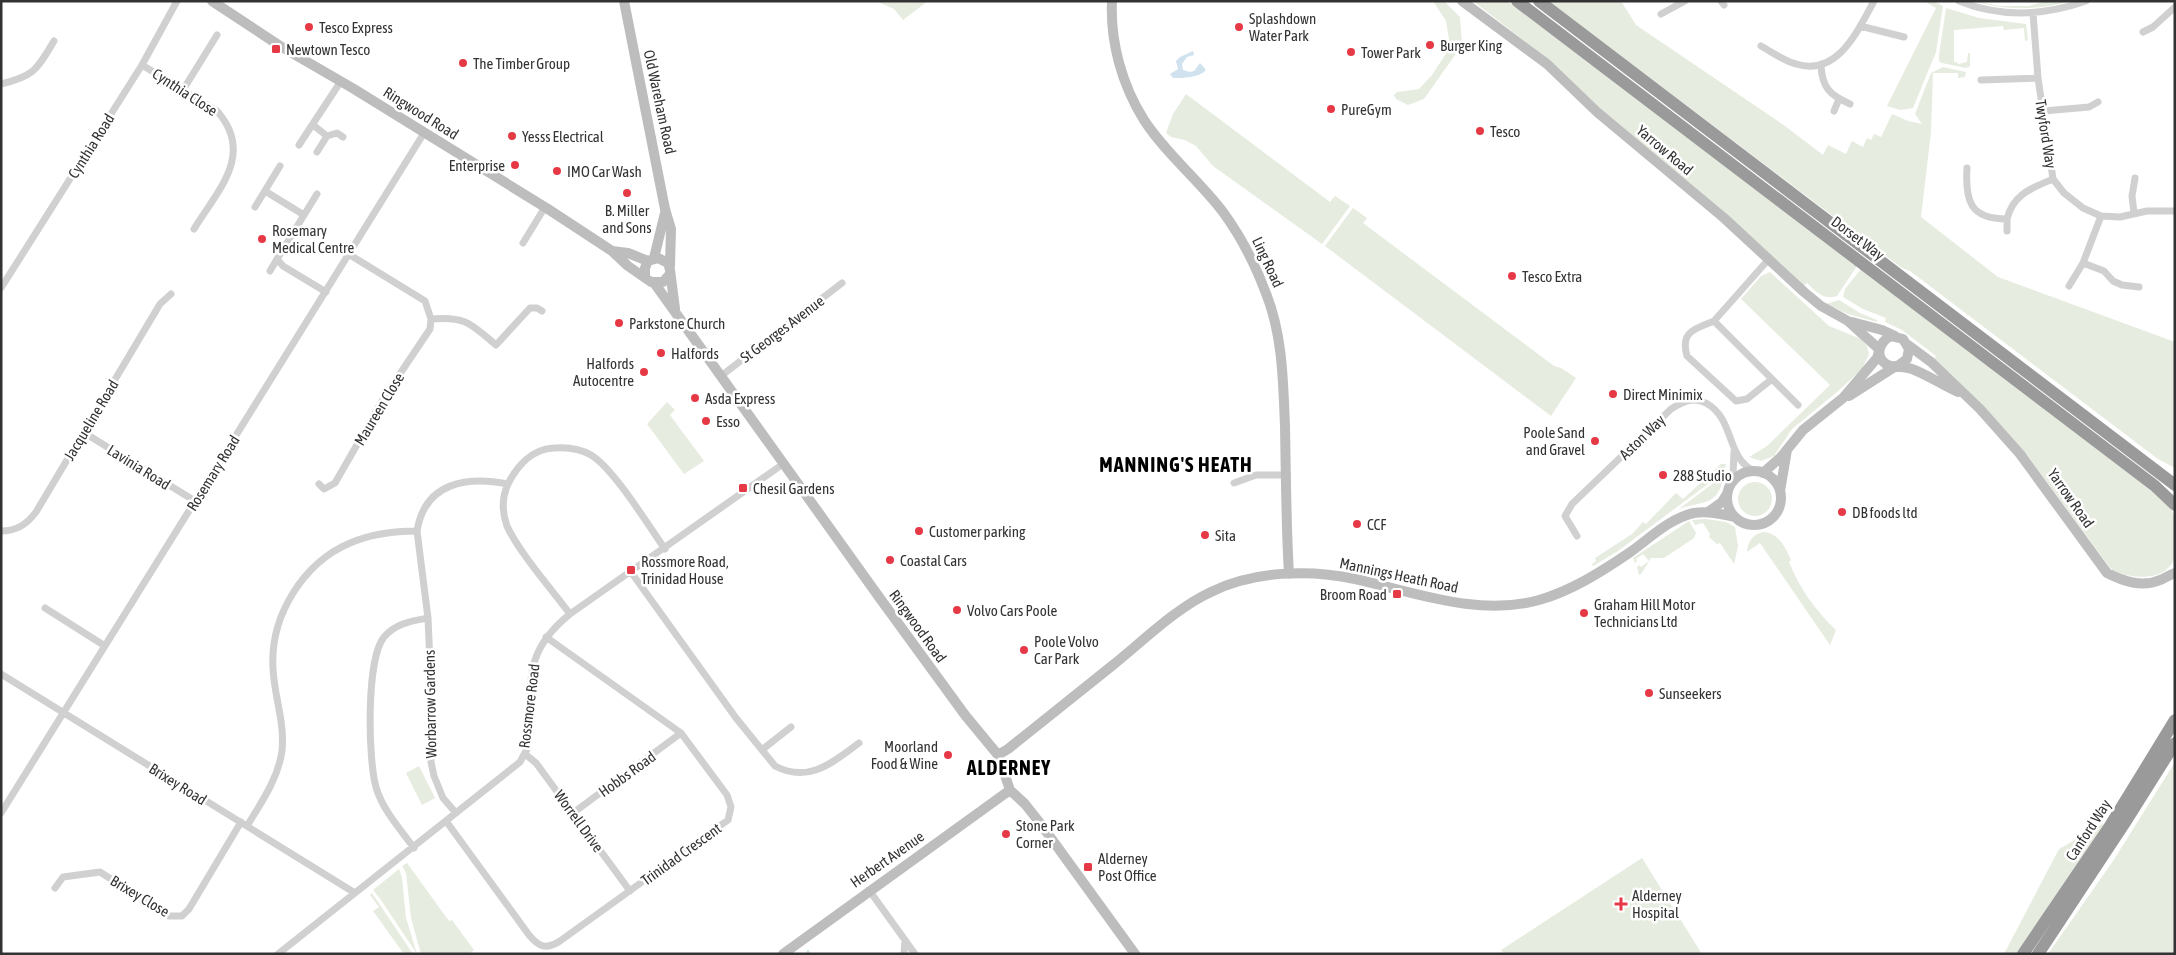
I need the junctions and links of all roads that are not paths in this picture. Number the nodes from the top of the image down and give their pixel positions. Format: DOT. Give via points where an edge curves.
graph roads {
  1 [pos="178,1"];
  2 [pos="212,1"];
  3 [pos="624,1"];
  4 [pos="1112,1"];
  5 [pos="1462,1"];
  6 [pos="1517,1"];
  7 [pos="1539,1"];
  8 [pos="1668,1"];
  9 [pos="1685,1"];
  10 [pos="1874,1"];
  11 [pos="1958,1"];
  12 [pos="2086,1"];
  13 [pos="2175,7"];
  14 [pos="1672,8"];
  15 [pos="2033,13"];
  16 [pos="1662,14"];
  17 [pos="1860,26"];
  18 [pos="2142,32"];
  19 [pos="216,35"];
  20 [pos="1904,37"];
  21 [pos="54,41"];
  22 [pos="1761,46"];
  23 [pos="142,65"];
  24 [pos="1821,65"];
  25 [pos="2038,78"];
  26 [pos="1981,80"];
  27 [pos="341,82"];
  28 [pos="1,84"];
  29 [pos="183,90"];
  30 [pos="1839,99"];
  31 [pos="2098,102"];
  32 [pos="1850,104"];
  33 [pos="1834,111"];
  34 [pos="2044,111"];
  35 [pos="313,125"];
  36 [pos="424,133"];
  37 [pos="328,136"];
  38 [pos="343,136"];
  39 [pos="299,144"];
  40 [pos="317,152"];
  41 [pos="280,166"];
  42 [pos="1967,168"];
  43 [pos="2135,178"];
  44 [pos="2054,179"];
  45 [pos="265,191"];
  46 [pos="317,194"];
  47 [pos="255,207"];
  48 [pos="545,207"];
  49 [pos="665,210"];
  50 [pos="2175,211"];
  51 [pos="2134,214"];
  52 [pos="304,215"];
  53 [pos="2101,216"];
  54 [pos="2007,219"];
  55 [pos="194,229"];
  56 [pos="2007,231"];
  57 [pos="522,243"];
  58 [pos="612,251"];
  59 [pos="350,255"];
  60 [pos="277,259"];
  61 [pos="651,260"];
  62 [pos="1768,260"];
  63 [pos="2083,263"];
  64 [pos="670,270"];
  65 [pos="270,271"];
  66 [pos="645,277"];
  67 [pos="842,283"];
  68 [pos="655,284"];
  69 [pos="2069,286"];
  70 [pos="2139,287"];
  71 [pos="1,288"];
  72 [pos="326,292"];
  73 [pos="171,294"];
  74 [pos="542,311"];
  75 [pos="676,312"];
  76 [pos="431,319"];
  77 [pos="1714,321"];
  78 [pos="1848,321"];
  79 [pos="1895,336"];
  80 [pos="1908,344"];
  81 [pos="1879,350"];
  82 [pos="1898,366"];
  83 [pos="721,376"];
  84 [pos="1772,379"];
  85 [pos="1963,394"];
  86 [pos="1843,398"];
  87 [pos="1798,405"];
  88 [pos="83,432"];
  89 [pos="1734,449"];
  90 [pos="1787,449"];
  91 [pos="783,464"];
  92 [pos="1759,472"];
  93 [pos="1286,475"];
  94 [pos="1234,482"];
  95 [pos="319,484"];
  96 [pos="508,484"];
  97 [pos="2175,484"];
  98 [pos="1728,491"];
  99 [pos="1780,491"];
  100 [pos="195,501"];
  101 [pos="2175,505"];
  102 [pos="1708,512"];
  103 [pos="1734,517"];
  104 [pos="417,530"];
  105 [pos="1,531"];
  106 [pos="1577,536"];
  107 [pos="665,549"];
  108 [pos="631,572"];
  109 [pos="2173,572"];
  110 [pos="1289,574"];
  111 [pos="46,608"];
  112 [pos="570,614"];
  113 [pos="428,618"];
  114 [pos="546,637"];
  115 [pos="105,646"];
  116 [pos="1,674"];
  117 [pos="64,713"];
  118 [pos="2175,720"];
  119 [pos="790,727"];
  120 [pos="682,734"];
  121 [pos="859,742"];
  122 [pos="2175,743"];
  123 [pos="763,749"];
  124 [pos="525,754"];
  125 [pos="998,755"];
  126 [pos="1010,790"];
  127 [pos="456,812"];
  128 [pos="1,813"];
  129 [pos="573,813"];
  130 [pos="446,821"];
  131 [pos="244,824"];
  132 [pos="414,848"];
  133 [pos="55,888"];
  134 [pos="869,890"];
  135 [pos="630,892"];
  136 [pos="355,893"];
  137 [pos="905,940"];
  138 [pos="278,954"];
  139 [pos="782,954"];
  140 [pos="904,954"];
  141 [pos="915,954"];
  142 [pos="1136,954"];
  143 [pos="2023,954"];
  144 [pos="2038,954"];
  1 -- 23 [label="street, Cynthia Road"];
  2 -- 27 [label="street, Ringwood Road"];
  3 -- 49 [label="street, Old Wareham Road"];
  4 -- 93 [label="street, Ling Road" via="1114,43 1130,93 1144,120 1234,227 1254,263 1272,310 1281,356"];
  5 -- 62 [label="street, Yarrow Road" via="1547,64"];
  6 -- 101 [label="highway, Dorset Way" via="1890,282 2155,486"];
  7 -- 97 [label="highway, Dorset Way"];
  8 -- 14 [label="street"];
  9 -- 14 [label="street"];
  10 -- 17 [label="street"];
  11 -- 15 [label="street" via="1999,13"];
  12 -- 15 [label="street"];
  13 -- 18 [label="street" via="2153,27"];
  14 -- 16 [label="street"];
  15 -- 25 [label="street, Twyford Way"];
  17 -- 20 [label="street"];
  17 -- 24 [label="street" via="1844,50"];
  19 -- 29 [label="street"];
  21 -- 28 [label="street" via="35,70 25,78"];
  22 -- 24 [label="street" via="1795,64"];
  23 -- 29 [label="street, Cynthia Close"];
  23 -- 71 [label="street, Cynthia Road"];
  24 -- 30 [label="street" via="1822,81"];
  25 -- 26 [label="street"];
  25 -- 34 [label="street, Twyford Way"];
  27 -- 35 [label="street"];
  27 -- 36 [label="street, Ringwood Road"];
  29 -- 55 [label="street, Cynthia Close" via="217,111 225,120 234,142 233,165"];
  30 -- 32 [label="street"];
  30 -- 33 [label="street"];
  31 -- 34 [label="street" via="2089,107"];
  34 -- 44 [label="street, Twyford Way"];
  35 -- 37 [label="street"];
  35 -- 39 [label="street"];
  36 -- 48 [label="street, Ringwood Road"];
  36 -- 59 [label="street, Rosemary Road"];
  37 -- 38 [label="street" via="337,133"];
  37 -- 40 [label="street"];
  41 -- 45 [label="street"];
  42 -- 54 [label="street" via="1965,189 1974,209 1994,219"];
  43 -- 51 [label="street"];
  44 -- 53 [label="street, Twyford Way" via="2064,193 2083,208"];
  44 -- 54 [label="street" via="2026,190 2016,198"];
  45 -- 47 [label="street"];
  45 -- 52 [label="street"];
  46 -- 52 [label="street"];
  48 -- 57 [label="street"];
  48 -- 58 [label="street, Ringwood Road"];
  49 -- 61 [label="street, Old Wareham Road"];
  49 -- 64 [label="street, Old Wareham Road" via="671,229"];
  50 -- 51 [label="street, Twyford Way"];
  51 -- 53 [label="street, Twyford Way"];
  52 -- 60 [label="street"];
  53 -- 63 [label="street"];
  54 -- 56 [label="street"];
  58 -- 61 [label="street, Ringwood Road"];
  58 -- 66 [label="street, Ringwood Road"];
  59 -- 72 [label="street, Rosemary Road"];
  59 -- 76 [label="street" via="425,302"];
  60 -- 65 [label="street"];
  60 -- 72 [label="street"];
  61 -- 64 [label="street" via="665,260"];
  61 -- 66 [label="street" via="644,268"];
  62 -- 77 [label="street"];
  62 -- 78 [label="street, Yarrow Road" via="1821,306"];
  63 -- 69 [label="street"];
  63 -- 70 [label="street" via="2104,271 2122,286"];
  64 -- 68 [label="street" via="666,280"];
  64 -- 75 [label="street, Ringwood Road"];
  66 -- 68 [label="street"];
  67 -- 83 [label="street, St Georges Avenue"];
  68 -- 75 [label="street, Ringwood Road"];
  72 -- 100 [label="street, Rosemary Road"];
  73 -- 88 [label="street, Jacqueline Road" via="160,304"];
  74 -- 76 [label="street" via="530,308 496,345 468,322 456,318"];
  75 -- 83 [label="street, Ringwood Road"];
  76 -- 95 [label="street, Maureen Close" via="430,329 385,396 335,483 324,489"];
  77 -- 84 [label="street"];
  77 -- 84 [label="street" via="1692,330 1686,338 1687,356 1736,401 1748,399"];
  78 -- 79 [label="street, Yarrow Road"];
  78 -- 81 [label="street, Yarrow Road"];
  79 -- 80 [label="street"];
  79 -- 81 [label="street" via="1887,338"];
  80 -- 82 [label="street" via="1907,359"];
  80 -- 85 [label="street, Yarrow Road"];
  81 -- 82 [label="street" via="1884,362"];
  81 -- 86 [label="street" via="1877,358"];
  82 -- 85 [label="street, Yarrow Road"];
  82 -- 86 [label="street"];
  83 -- 91 [label="street, Ringwood Road"];
  84 -- 87 [label="street"];
  85 -- 109 [label="street, Yarrow Road" via="2034,471 2107,573 2139,583 2160,580"];
  86 -- 90 [label="street" via="1803,430"];
  88 -- 100 [label="street, Lavinia Road"];
  88 -- 105 [label="street, Jacqueline Road" via="30,520 19,528"];
  89 -- 92 [label="street, Aston Way" via="1747,468"];
  89 -- 98 [label="street, Aston Way" via="1733,474"];
  89 -- 106 [label="street, Aston Way" via="1723,418 1713,407 1701,400 1682,402 1670,409 1572,504 1565,516"];
  90 -- 92 [label="street"];
  90 -- 99 [label="street"];
  91 -- 107 [label="street, Rossmore Road"];
  91 -- 125 [label="street, Ringwood Road" via="959,708"];
  92 -- 98 [label="street" via="1741,474"];
  92 -- 99 [label="street" via="1773,479"];
  93 -- 94 [label="street" via="1256,475"];
  93 -- 110 [label="street, Ling Road"];
  96 -- 104 [label="street" via="463,481 441,490 427,505"];
  96 -- 107 [label="street" via="520,465 538,451 559,448 582,450 601,462 612,475"];
  96 -- 112 [label="street" via="503,499 508,527"];
  98 -- 102 [label="street" via="1722,502"];
  98 -- 103 [label="street" via="1728,505"];
  99 -- 103 [label="street" via="1779,507 1766,522 1748,524"];
  100 -- 115 [label="street, Rosemary Road"];
  102 -- 103 [label="street, Mannings Heath Road"];
  102 -- 110 [label="street, Mannings Heath Road" via="1678,518 1579,584 1518,605 1465,604 1352,578"];
  104 -- 113 [label="street, Worbarrow Gardens"];
  104 -- 131 [label="street" via="351,542 314,567 294,590 283,612 273,656 282,752 272,783"];
  107 -- 108 [label="street, Rossmore Road"];
  108 -- 112 [label="street, Rossmore Road"];
  108 -- 123 [label="street" via="736,718"];
  110 -- 125 [label="street, Mannings Heath Road" via="1254,578 1226,586 1197,600"];
  111 -- 115 [label="street"];
  112 -- 114 [label="street, Rossmore Road"];
  113 -- 127 [label="street, Worbarrow Gardens" via="431,762 443,798"];
  113 -- 132 [label="street" via="398,625 382,639 374,662 370,721 376,787 382,803"];
  114 -- 120 [label="street, Trinidad Crescent"];
  114 -- 124 [label="street, Rossmore Road" via="532,668 529,737"];
  115 -- 117 [label="street, Rosemary Road"];
  116 -- 117 [label="street, Brixey Road"];
  117 -- 128 [label="street, Rosemary Road"];
  117 -- 131 [label="street, Brixey Road"];
  118 -- 143 [label="highway, Canford Way" via="2110,826"];
  119 -- 123 [label="street"];
  120 -- 129 [label="street, Hobbs Road"];
  120 -- 135 [label="street, Trinidad Crescent" via="727,796 730,816 719,828"];
  121 -- 123 [label="street" via="829,766 811,772 775,766"];
  122 -- 144 [label="highway, Canford Way"];
  124 -- 127 [label="street, Rossmore Road" via="520,762"];
  124 -- 129 [label="street, Worrell Drive" via="536,763"];
  125 -- 126 [label="street, Ringwood Road"];
  126 -- 134 [label="street, Herbert Avenue"];
  126 -- 142 [label="street, Ringwood Road" via="1040,823"];
  127 -- 130 [label="street, Rossmore Road"];
  129 -- 135 [label="street, Worrell Drive"];
  130 -- 132 [label="street, Rossmore Road"];
  130 -- 135 [label="street, Trinidad Crescent" via="529,935 542,947 560,941"];
  131 -- 133 [label="street, Brixey Close" via="182,916 165,914 100,872 63,877"];
  131 -- 136 [label="street, Brixey Road"];
  132 -- 136 [label="street, Rossmore Road"];
  134 -- 137 [label="street"];
  134 -- 139 [label="street, Herbert Avenue"];
  136 -- 138 [label="street, Rossmore Road"];
  137 -- 140 [label="street"];
  137 -- 141 [label="street"];
}
